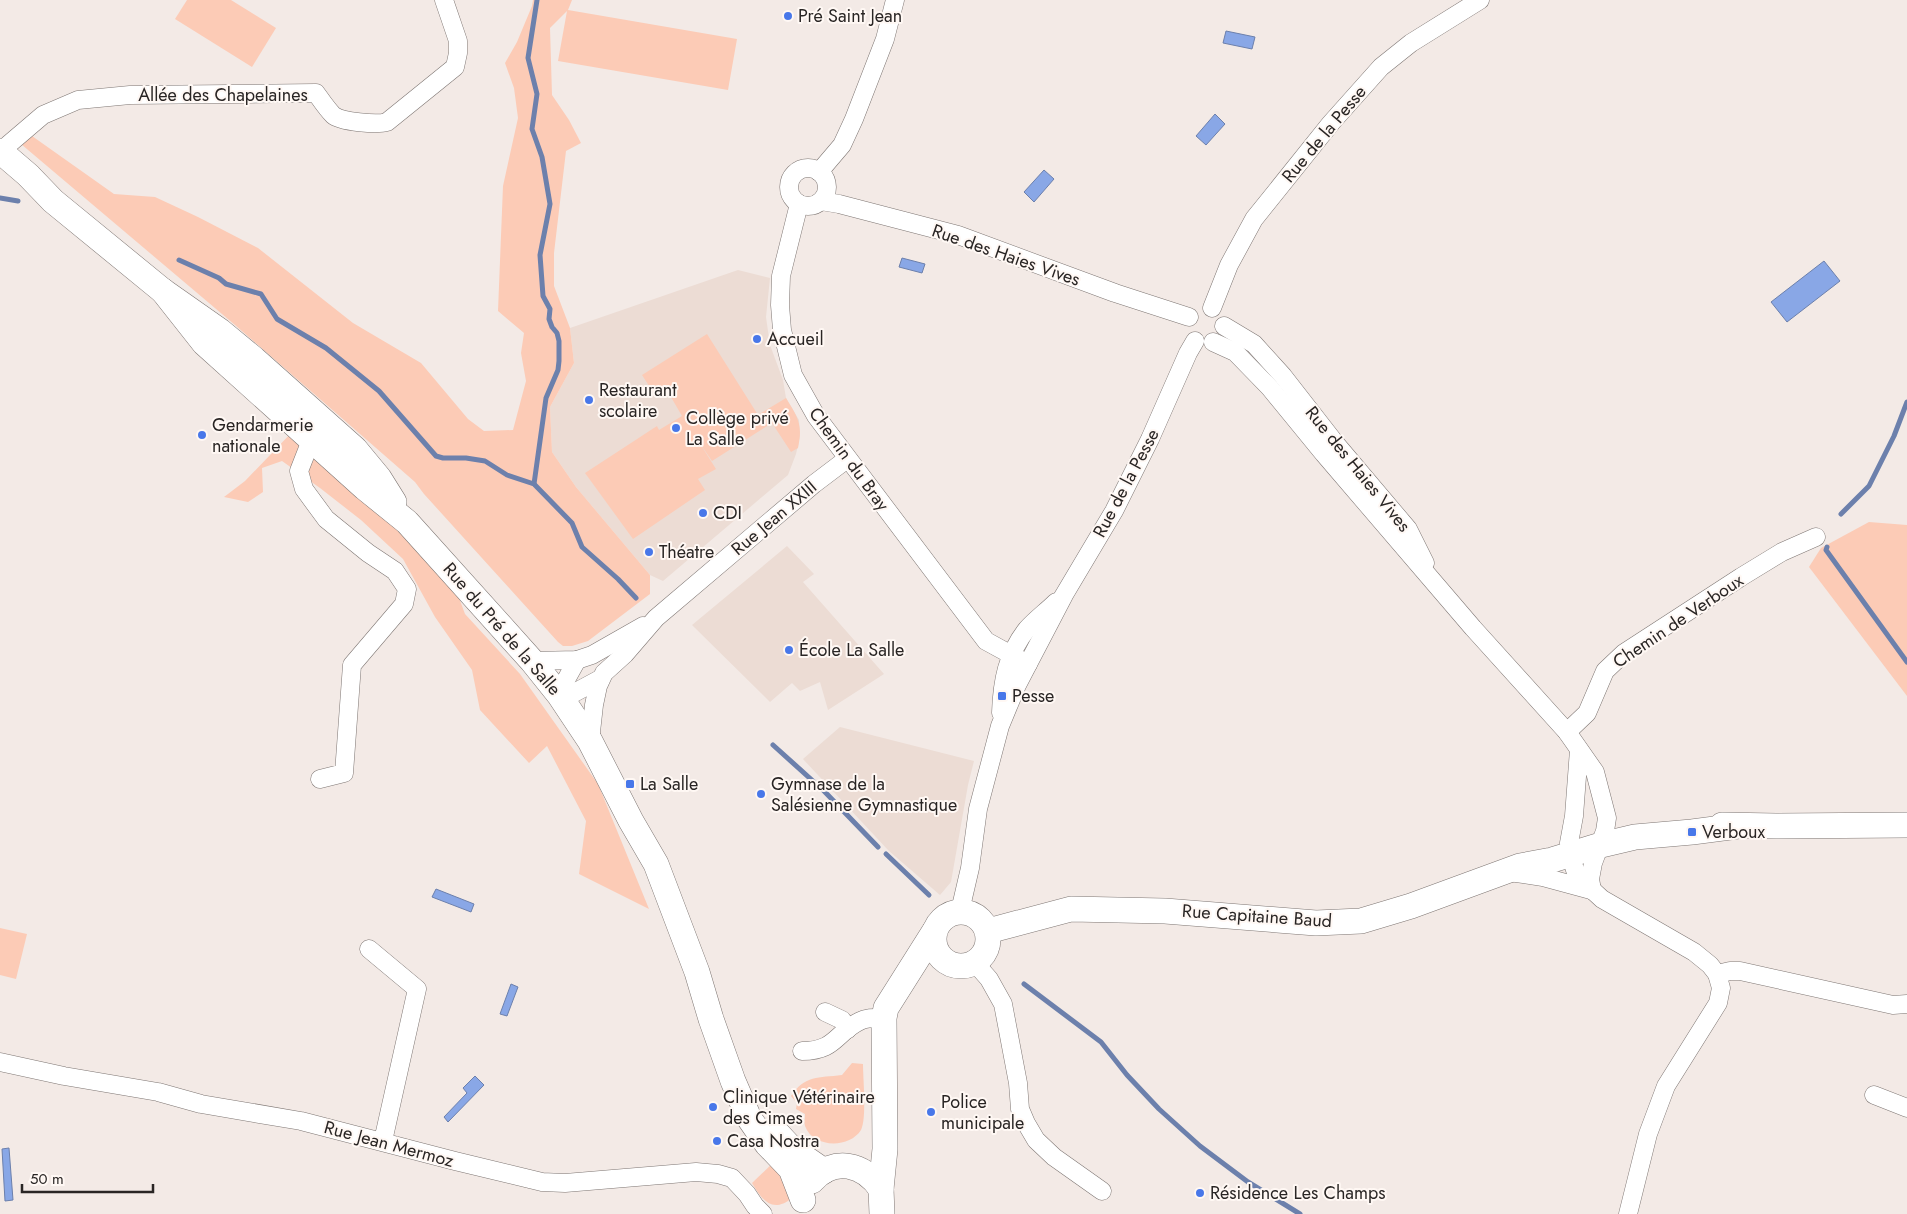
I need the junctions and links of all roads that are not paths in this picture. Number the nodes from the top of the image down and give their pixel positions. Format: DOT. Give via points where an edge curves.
graph roads {
  1 [pos="444,0"];
  2 [pos="895,0"];
  3 [pos="1480,0"];
  4 [pos="1,158"];
  5 [pos="819,172"];
  6 [pos="821,201"];
  7 [pos="799,204"];
  8 [pos="1212,308"];
  9 [pos="1188,317"];
  10 [pos="1224,326"];
  11 [pos="1195,341"];
  12 [pos="1213,342"];
  13 [pos="320,432"];
  14 [pos="847,459"];
  15 [pos="1816,537"];
  16 [pos="1434,582"];
  17 [pos="1064,595"];
  18 [pos="656,618"];
  19 [pos="1011,654"];
  20 [pos="577,660"];
  21 [pos="532,661"];
  22 [pos="1028,664"];
  23 [pos="600,679"];
  24 [pos="560,696"];
  25 [pos="1000,726"];
  26 [pos="1567,732"];
  27 [pos="590,741"];
  28 [pos="1579,750"];
  29 [pos="320,779"];
  30 [pos="1907,824"];
  31 [pos="1603,838"];
  32 [pos="1570,849"];
  33 [pos="1511,869"];
  34 [pos="1592,890"];
  35 [pos="960,911"];
  36 [pos="988,931"];
  37 [pos="934,932"];
  38 [pos="369,949"];
  39 [pos="975,963"];
  40 [pos="949,964"];
  41 [pos="696,972"];
  42 [pos="1717,974"];
  43 [pos="1907,1004"];
  44 [pos="886,1009"];
  45 [pos="825,1012"];
  46 [pos="848,1029"];
  47 [pos="802,1051"];
  48 [pos="0,1062"];
  49 [pos="1874,1095"];
  50 [pos="1907,1108"];
  51 [pos="884,1116"];
  52 [pos="383,1142"];
  53 [pos="853,1167"];
  54 [pos="824,1171"];
  55 [pos="882,1189"];
  56 [pos="1102,1191"];
  57 [pos="803,1207"];
  58 [pos="763,1214"];
  59 [pos="882,1214"];
  60 [pos="1628,1214"];
  1 -- 4 [label="street, Allée des Chapelaines" via="458,41 455,67 382,124 335,117 316,93 78,100 44,115 9,144"];
  2 -- 5 [label="street" via="854,119 842,145"];
  3 -- 8 [label="street, Rue de la Pesse" via="1411,43 1381,67 1331,123 1254,219 1228,265"];
  4 -- 13 [label="main road, Rue du Pré de la Salle" via="28,175 53,201 163,291 204,343"];
  5 -- 6 [label="street" via="827,186"];
  5 -- 7 [label="street" via="807,168 792,177 789,189"];
  6 -- 7 [label="street" via="811,206"];
  6 -- 9 [label="street, Rue des Haies Vives" via="958,235 1115,294"];
  7 -- 14 [label="street, Chemin du Bray" via="781,276 782,330 793,375 816,416"];
  8 -- 9 [label="street" via="1198,308"];
  8 -- 10 [label="street" via="1219,313"];
  9 -- 11 [label="street" via="1186,328"];
  10 -- 12 [label="street"];
  10 -- 16 [label="street, Rue des Haies Vives" via="1254,344 1270,361 1408,529"];
  11 -- 12 [label="street" via="1201,344"];
  11 -- 17 [label="street, Rue de la Pesse" via="1118,503"];
  12 -- 16 [label="street, Rue des Haies Vives" via="1235,352 1270,388"];
  13 -- 21 [label="main road, Rue du Pré de la Salle" via="366,488 407,522"];
  13 -- 29 [label="street" via="299,471 304,489 326,519 368,554 395,571 407,589 404,604 352,665 344,774"];
  14 -- 18 [label="street, Rue Jean XXIII"];
  14 -- 19 [label="street, Chemin du Bray" via="986,641"];
  15 -- 26 [label="street, Chemin de Verboux" via="1782,552 1624,653 1605,671 1587,713"];
  16 -- 26 [label="street, Rue des Haies Vives"];
  17 -- 19 [label="street, Rue de la Pesse" via="1028,629"];
  17 -- 22 [label="street, Rue de la Pesse"];
  18 -- 20 [label="street, Rue Jean XXIII" via="600,651"];
  18 -- 23 [label="street, Rue Jean XXIII"];
  19 -- 22 [label="street, Chemin du Bray"];
  19 -- 25 [label="street, Rue de la Pesse" via="1004,676"];
  20 -- 21 [label="street, Rue Jean XXIII"];
  20 -- 24 [label="street"];
  21 -- 24 [label="main road, Rue du Pré de la Salle"];
  22 -- 25 [label="street, Rue de la Pesse"];
  23 -- 24 [label="street, Rue Jean XXIII" via="574,693"];
  23 -- 27 [label="street"];
  24 -- 27 [label="main road, Rue du Pré de la Salle"];
  25 -- 35 [label="street, Rue de la Pesse" via="978,809 969,876"];
  26 -- 28 [label="street, Rue des Haies Vives"];
  27 -- 41 [label="main road, Rue du Pré de la Salle" via="656,864"];
  28 -- 31 [label="street, Rue des Haies Vives" via="1595,772 1607,818"];
  28 -- 32 [label="street"];
  30 -- 31 [label="main road, Rue Capitaine Baud" via="1738,826 1687,821 1641,823"];
  31 -- 32 [label="main road, Rue Capitaine Baud"];
  31 -- 34 [label="street" via="1593,863"];
  32 -- 33 [label="main road, Rue Capitaine Baud" via="1548,851"];
  32 -- 34 [label="street" via="1577,876"];
  33 -- 34 [label="street"];
  33 -- 36 [label="main road, Rue Capitaine Baud" via="1361,921 1316,923 1165,910 1071,909"];
  34 -- 42 [label="street" via="1694,952"];
  35 -- 36 [label="main road" via="972,913 982,920"];
  35 -- 37 [label="main road" via="940,921"];
  36 -- 39 [label="main road" via="989,944"];
  37 -- 40 [label="main road" via="939,956"];
  37 -- 44 [label="main road"];
  38 -- 52 [label="street" via="417,989"];
  39 -- 40 [label="main road" via="962,967"];
  39 -- 56 [label="street" via="989,979 1003,1004 1020,1109 1026,1123 1036,1140 1054,1157"];
  40 -- 44 [label="main road" via="918,978"];
  41 -- 54 [label="main road, Rue du Pré de la Salle" via="721,1011 758,1112 792,1149"];
  41 -- 57 [label="main road, Rue du Pré de la Salle" via="749,1118 767,1144 791,1169"];
  42 -- 43 [label="street" via="1740,971 1893,1005"];
  42 -- 60 [label="street" via="1721,988 1718,1003 1666,1086 1648,1134"];
  44 -- 46 [label="street"];
  44 -- 51 [label="main road"];
  45 -- 46 [label="street" via="842,1020"];
  46 -- 47 [label="street" via="828,1046"];
  48 -- 52 [label="street, Rue Jean Mermoz" via="158,1092 201,1104 301,1121"];
  49 -- 50 [label="street"];
  51 -- 53 [label="main road" via="870,1144"];
  51 -- 55 [label="main road"];
  52 -- 58 [label="street, Rue Jean Mermoz" via="542,1182 565,1184 696,1172 718,1174 732,1178"];
  53 -- 54 [label="main road" via="840,1166"];
  53 -- 55 [label="main road" via="870,1174"];
  54 -- 57 [label="main road" via="808,1187"];
  55 -- 59 [label="main road"];
}
